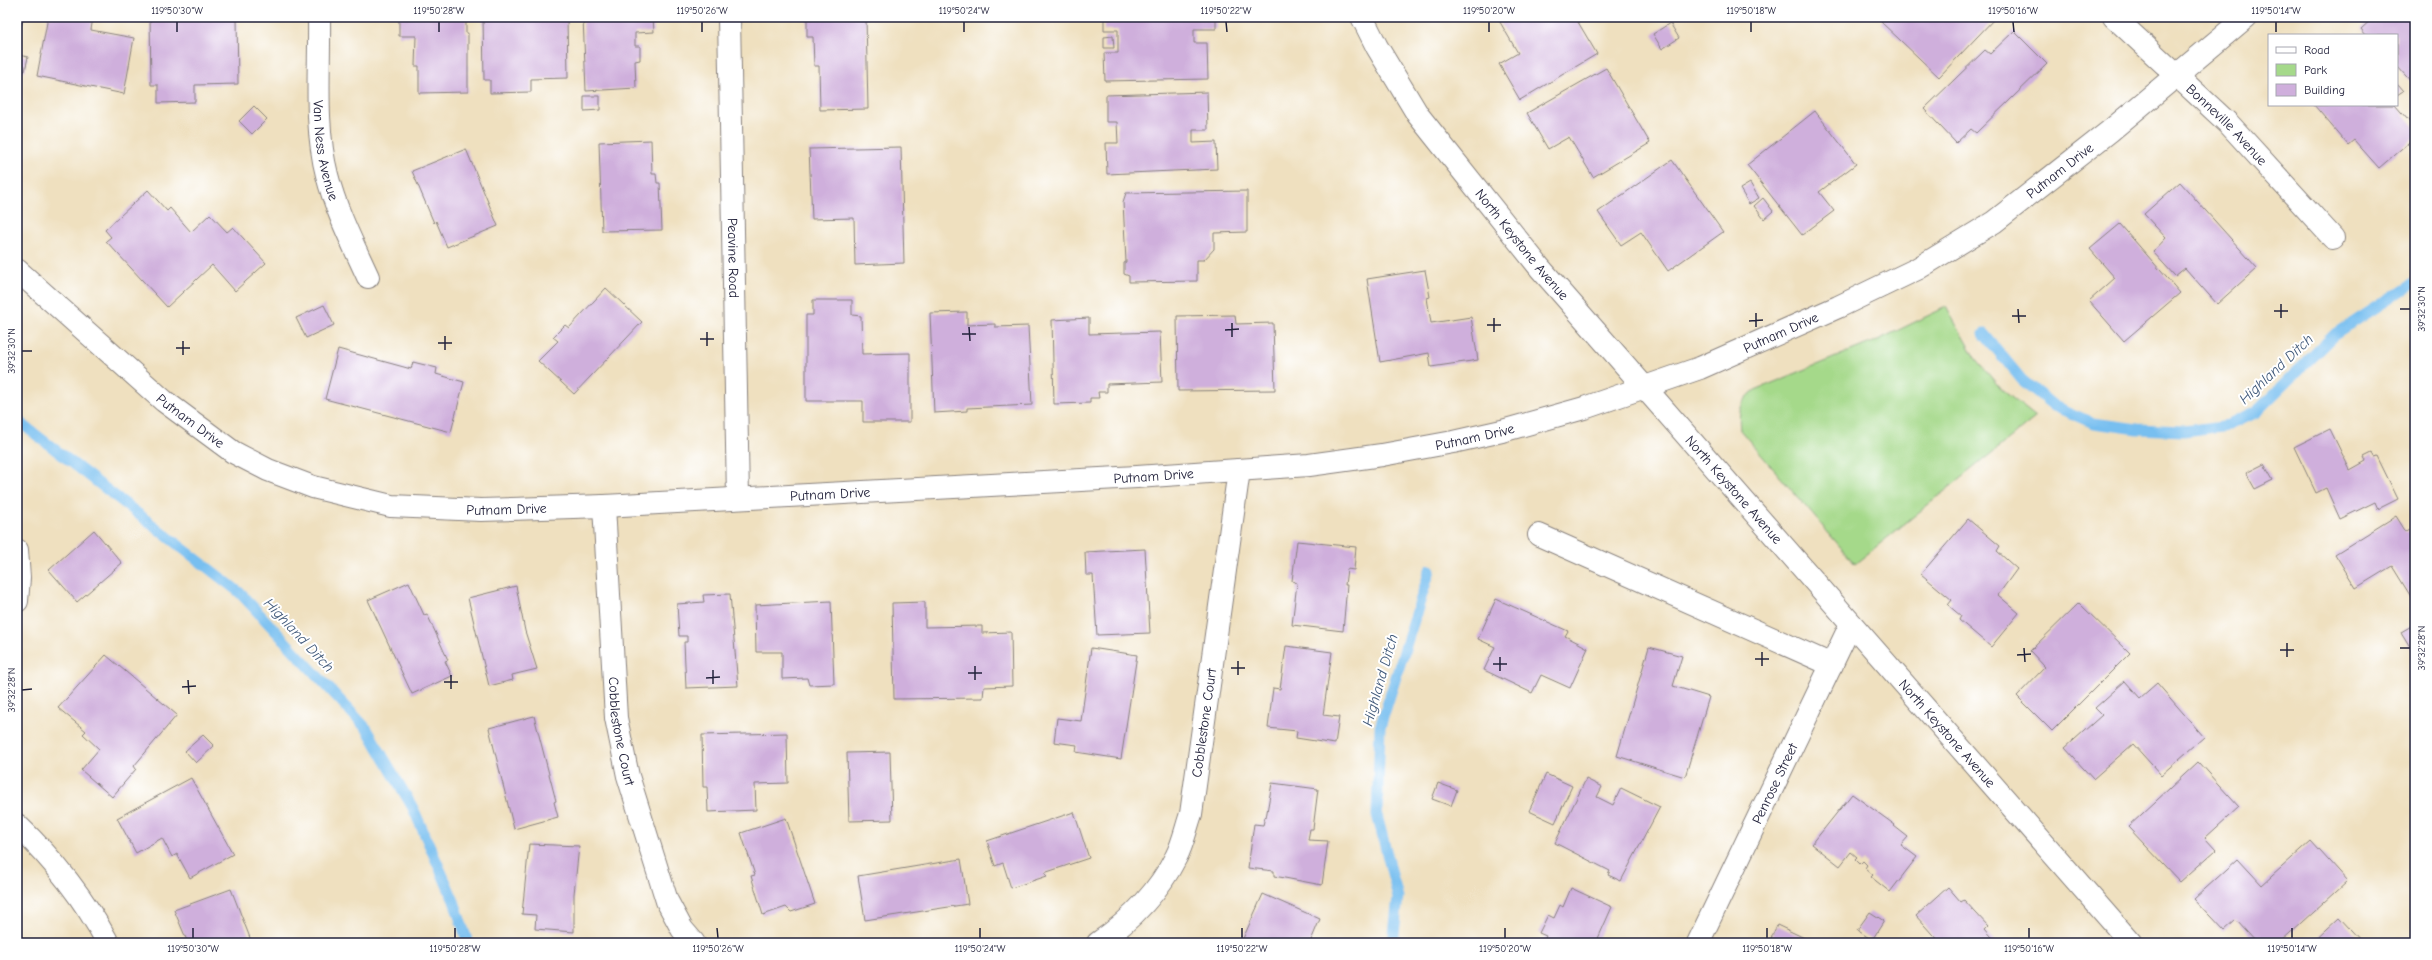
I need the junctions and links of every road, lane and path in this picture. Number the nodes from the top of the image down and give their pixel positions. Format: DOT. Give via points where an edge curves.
graph roads {
  1 [pos="319,17"];
  2 [pos="729,17"];
  3 [pos="1362,17"];
  4 [pos="2114,17"];
  5 [pos="2246,17"];
  6 [pos="2176,76"];
  7 [pos="2332,238"];
  8 [pos="17,270"];
  9 [pos="368,277"];
  10 [pos="1645,389"];
  11 [pos="1239,470"];
  12 [pos="738,498"];
  13 [pos="604,506"];
  14 [pos="1539,535"];
  15 [pos="17,550"];
  16 [pos="17,602"];
  17 [pos="1851,624"];
  18 [pos="1832,665"];
  19 [pos="17,825"];
  20 [pos="108,943"];
  21 [pos="694,943"];
  22 [pos="1098,943"];
  23 [pos="1698,943"];
  24 [pos="2131,943"];
  1 -- 9 [label="street, Van Ness Avenue" via="321,119 326,169 337,208"];
  2 -- 12 [label="street, Peavine Road"];
  3 -- 10 [label="street, North Keystone Avenue" via="1377,48 1418,115 1540,268"];
  4 -- 6 [label="street, Bonneville Avenue"];
  5 -- 6 [label="street, Putnam Drive"];
  6 -- 7 [label="street, Bonneville Avenue" via="2229,124"];
  6 -- 10 [label="street, Putnam Drive" via="1994,222 1916,269 1777,334"];
  8 -- 13 [label="street, Putnam Drive" via="164,401 233,452 268,470 313,487 391,506 481,510"];
  10 -- 11 [label="street, Putnam Drive" via="1502,431 1454,442 1382,455"];
  10 -- 17 [label="street, North Keystone Avenue"];
  11 -- 12 [label="street, Putnam Drive"];
  11 -- 22 [label="street, Cobblestone Court" via="1191,814 1176,857 1150,897 1122,926"];
  12 -- 13 [label="street, Putnam Drive"];
  13 -- 21 [label="street, Cobblestone Court" via="616,718 628,776 667,901 682,929"];
  14 -- 18 [label="street"];
  15 -- 16 [label="street"];
  17 -- 18 [label="street, Penrose Street"];
  17 -- 24 [label="street, North Keystone Avenue"];
  18 -- 23 [label="street, Penrose Street"];
  19 -- 20 [label="street" via="57,865 91,910"];
}
